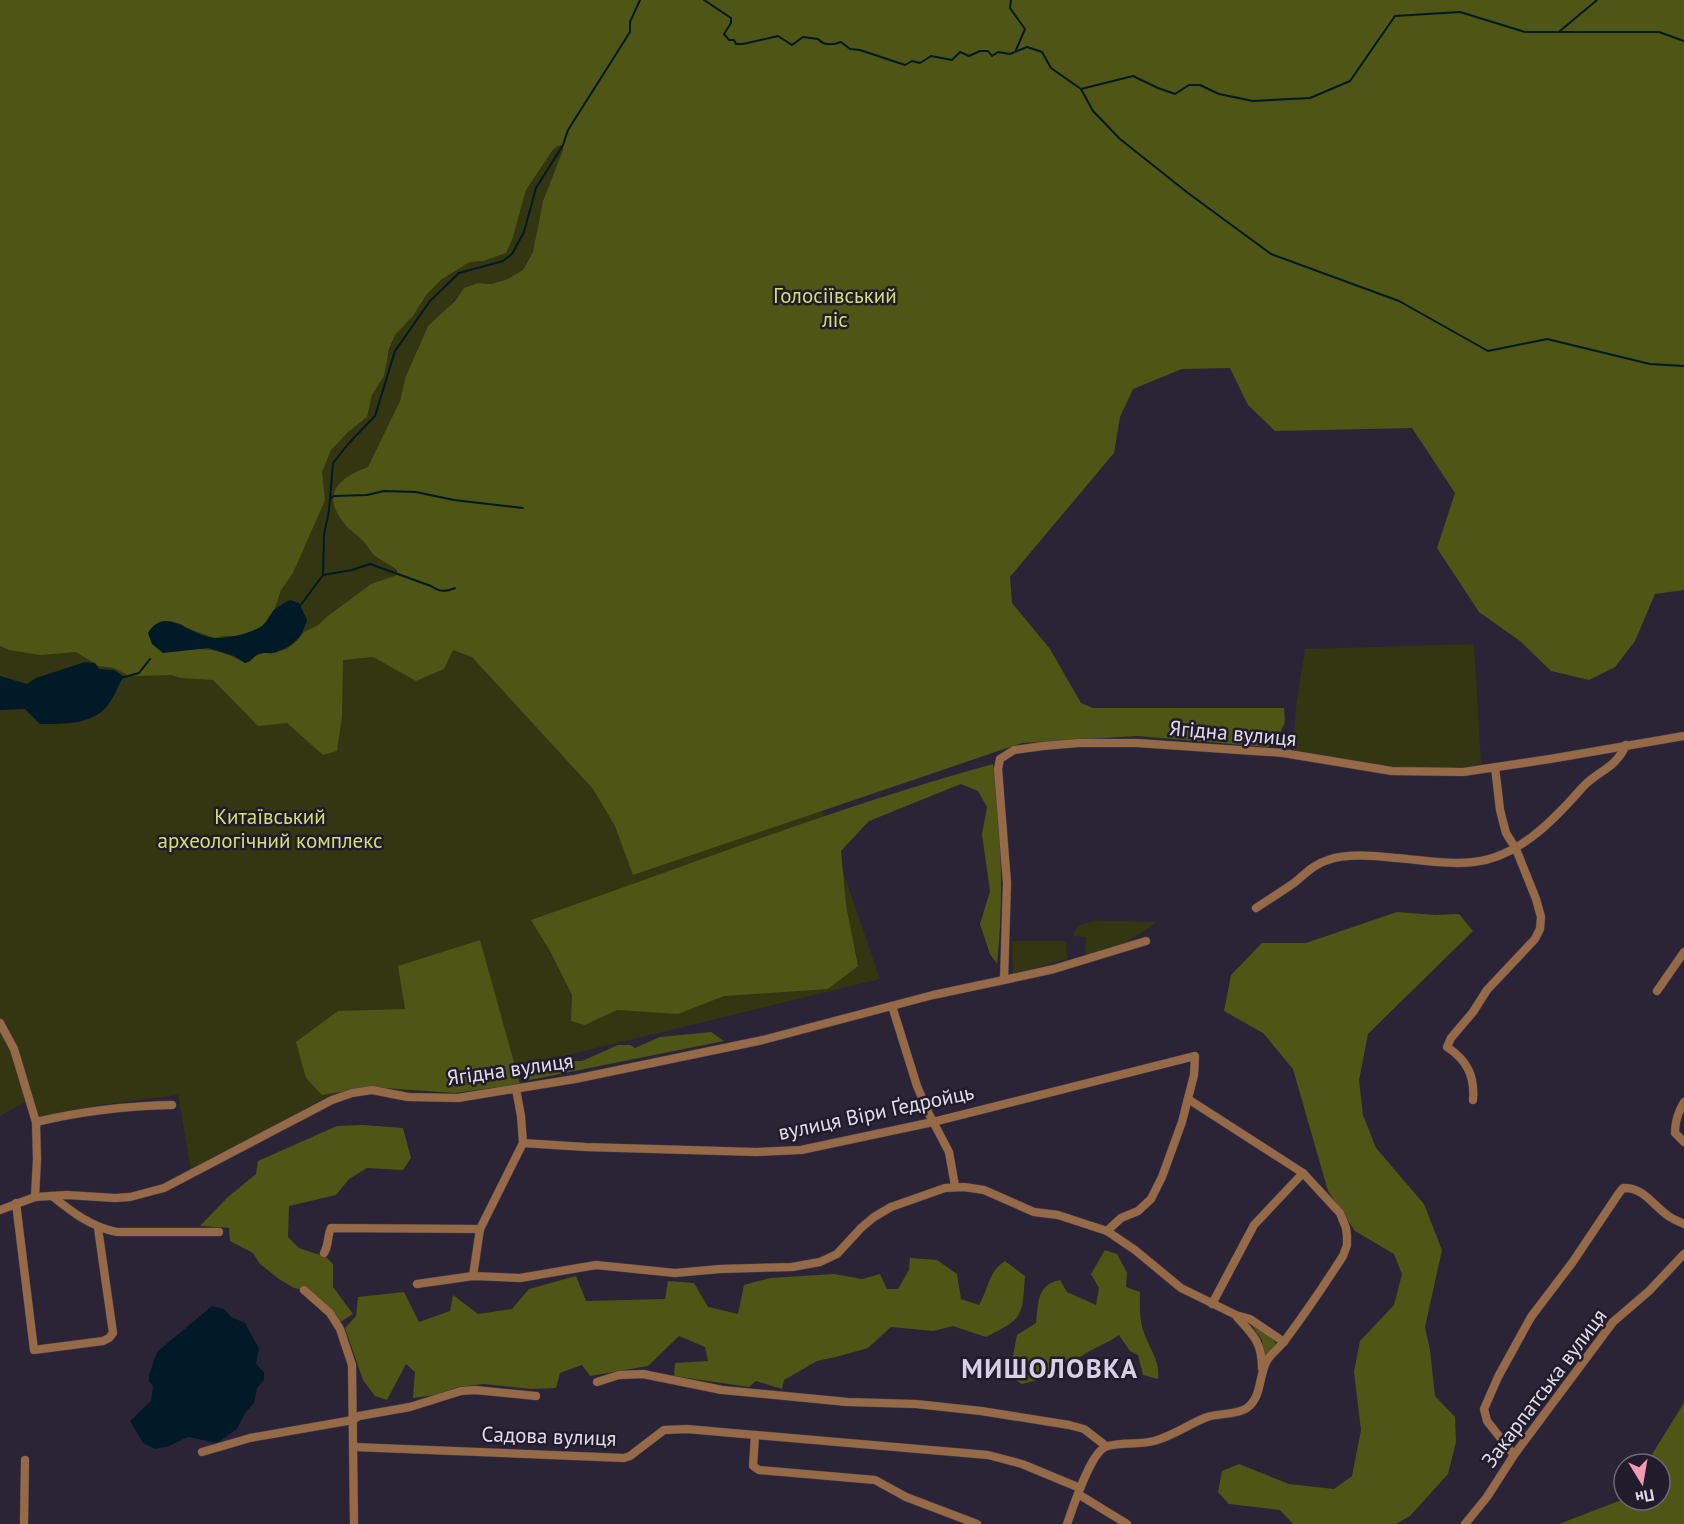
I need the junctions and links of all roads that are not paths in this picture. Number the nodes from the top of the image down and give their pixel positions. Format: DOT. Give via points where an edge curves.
graph roads {
  1 [pos="1684,736"];
  2 [pos="1626,745"];
  3 [pos="1495,767"];
  4 [pos="1516,849"];
  5 [pos="1256,908"];
  6 [pos="1146,941"];
  7 [pos="1684,952"];
  8 [pos="1004,980"];
  9 [pos="1657,991"];
  10 [pos="892,1006"];
  11 [pos="0,1023"];
  12 [pos="516,1089"];
  13 [pos="1188,1099"];
  14 [pos="1473,1100"];
  15 [pos="1684,1102"];
  16 [pos="172,1105"];
  17 [pos="36,1122"];
  18 [pos="933,1122"];
  19 [pos="1684,1142"];
  20 [pos="523,1143"];
  21 [pos="1303,1173"];
  22 [pos="955,1186"];
  23 [pos="52,1196"];
  24 [pos="35,1197"];
  25 [pos="16,1203"];
  26 [pos="0,1210"];
  27 [pos="1684,1224"];
  28 [pos="98,1228"];
  29 [pos="480,1229"];
  30 [pos="1107,1231"];
  31 [pos="219,1232"];
  32 [pos="324,1253"];
  33 [pos="1684,1254"];
  34 [pos="473,1276"];
  35 [pos="417,1284"];
  36 [pos="304,1290"];
  37 [pos="1212,1304"];
  38 [pos="1236,1315"];
  39 [pos="1284,1342"];
  40 [pos="1262,1373"];
  41 [pos="597,1382"];
  42 [pos="536,1395"];
  43 [pos="353,1420"];
  44 [pos="755,1435"];
  45 [pos="1106,1446"];
  46 [pos="354,1447"];
  47 [pos="202,1452"];
  48 [pos="1514,1455"];
  49 [pos="25,1460"];
  50 [pos="1079,1491"];
  51 [pos="24,1524"];
  52 [pos="354,1524"];
  53 [pos="977,1524"];
  54 [pos="1067,1524"];
  55 [pos="1127,1524"];
  56 [pos="1465,1524"];
  1 -- 2 [label="street, Ягідна вулиця"];
  2 -- 3 [label="street, Ягідна вулиця"];
  2 -- 4 [label="street" via="1619,759 1587,782 1547,824"];
  3 -- 4 [label="street" via="1500,810 1506,833"];
  3 -- 8 [label="street, Ягідна вулиця" via="1463,772 1392,771 1283,753 1137,743 1078,743 1014,750 1000,759 998,769 1007,883"];
  4 -- 5 [label="street" via="1474,862 1382,856 1328,860"];
  4 -- 14 [label="street" via="1539,908 1540,929 1450,1038 1447,1047 1458,1054 1472,1076"];
  6 -- 8 [label="street, Ягідна вулиця"];
  7 -- 9 [label="street"];
  8 -- 10 [label="street, Ягідна вулиця"];
  10 -- 12 [label="street, Ягідна вулиця" via="714,1050"];
  10 -- 18 [label="street" via="917,1086"];
  11 -- 17 [label="street" via="14,1048"];
  12 -- 20 [label="street"];
  12 -- 23 [label="street, Ягідна вулиця" via="458,1098 408,1097 372,1090 352,1093 164,1188 130,1197"];
  13 -- 18 [label="street, вулиця Віри Ґедройць" via="1195,1056"];
  13 -- 21 [label="street"];
  13 -- 30 [label="street" via="1151,1199"];
  15 -- 19 [label="street" via="1675,1133"];
  16 -- 17 [label="street" via="126,1106"];
  17 -- 24 [label="street"];
  18 -- 20 [label="street, вулиця Віри Ґедройць" via="776,1152"];
  18 -- 22 [label="street" via="950,1152"];
  20 -- 29 [label="street"];
  21 -- 37 [label="street" via="1254,1225"];
  21 -- 39 [label="street" via="1340,1213 1347,1245 1333,1273"];
  22 -- 30 [label="street" via="984,1190 1034,1212 1058,1215"];
  22 -- 34 [label="street" via="891,1208 868,1223 837,1254 792,1268 681,1273 596,1265 520,1278"];
  23 -- 24 [label="street, Ягідна вулиця"];
  23 -- 28 [label="street"];
  24 -- 25 [label="street, Ягідна вулиця"];
  25 -- 26 [label="street, Ягідна вулиця"];
  25 -- 28 [label="street" via="34,1350 103,1341 113,1333"];
  27 -- 48 [label="street" via="1669,1217 1642,1192 1632,1188 1619,1192 1531,1317 1484,1409 1487,1422"];
  28 -- 31 [label="street" via="117,1232"];
  29 -- 32 [label="street" via="331,1228"];
  29 -- 34 [label="street"];
  30 -- 37 [label="street" via="1181,1288"];
  33 -- 48 [label="street, Закарпатська вулиця" via="1613,1322"];
  34 -- 35 [label="street"];
  36 -- 43 [label="street" via="330,1313 340,1329 351,1365"];
  37 -- 38 [label="street"];
  38 -- 39 [label="street"];
  38 -- 40 [label="street" via="1258,1341"];
  39 -- 40 [label="street" via="1267,1360"];
  40 -- 45 [label="street" via="1259,1390 1246,1409 1216,1414 1151,1442"];
  41 -- 45 [label="street" via="619,1375 643,1374 722,1390 981,1411 1077,1427"];
  42 -- 43 [label="street" via="461,1391"];
  43 -- 46 [label="street"];
  43 -- 47 [label="street" via="250,1438"];
  44 -- 46 [label="street, Садова вулиця" via="664,1430 624,1458"];
  44 -- 50 [label="street, Садова вулиця" via="988,1455 1022,1464"];
  44 -- 53 [label="street" via="753,1467 759,1470 875,1480 906,1497"];
  45 -- 50 [label="street"];
  46 -- 52 [label="street"];
  48 -- 56 [label="street, Закарпатська вулиця"];
  49 -- 51 [label="street"];
  50 -- 54 [label="street"];
  50 -- 55 [label="street"];
}
